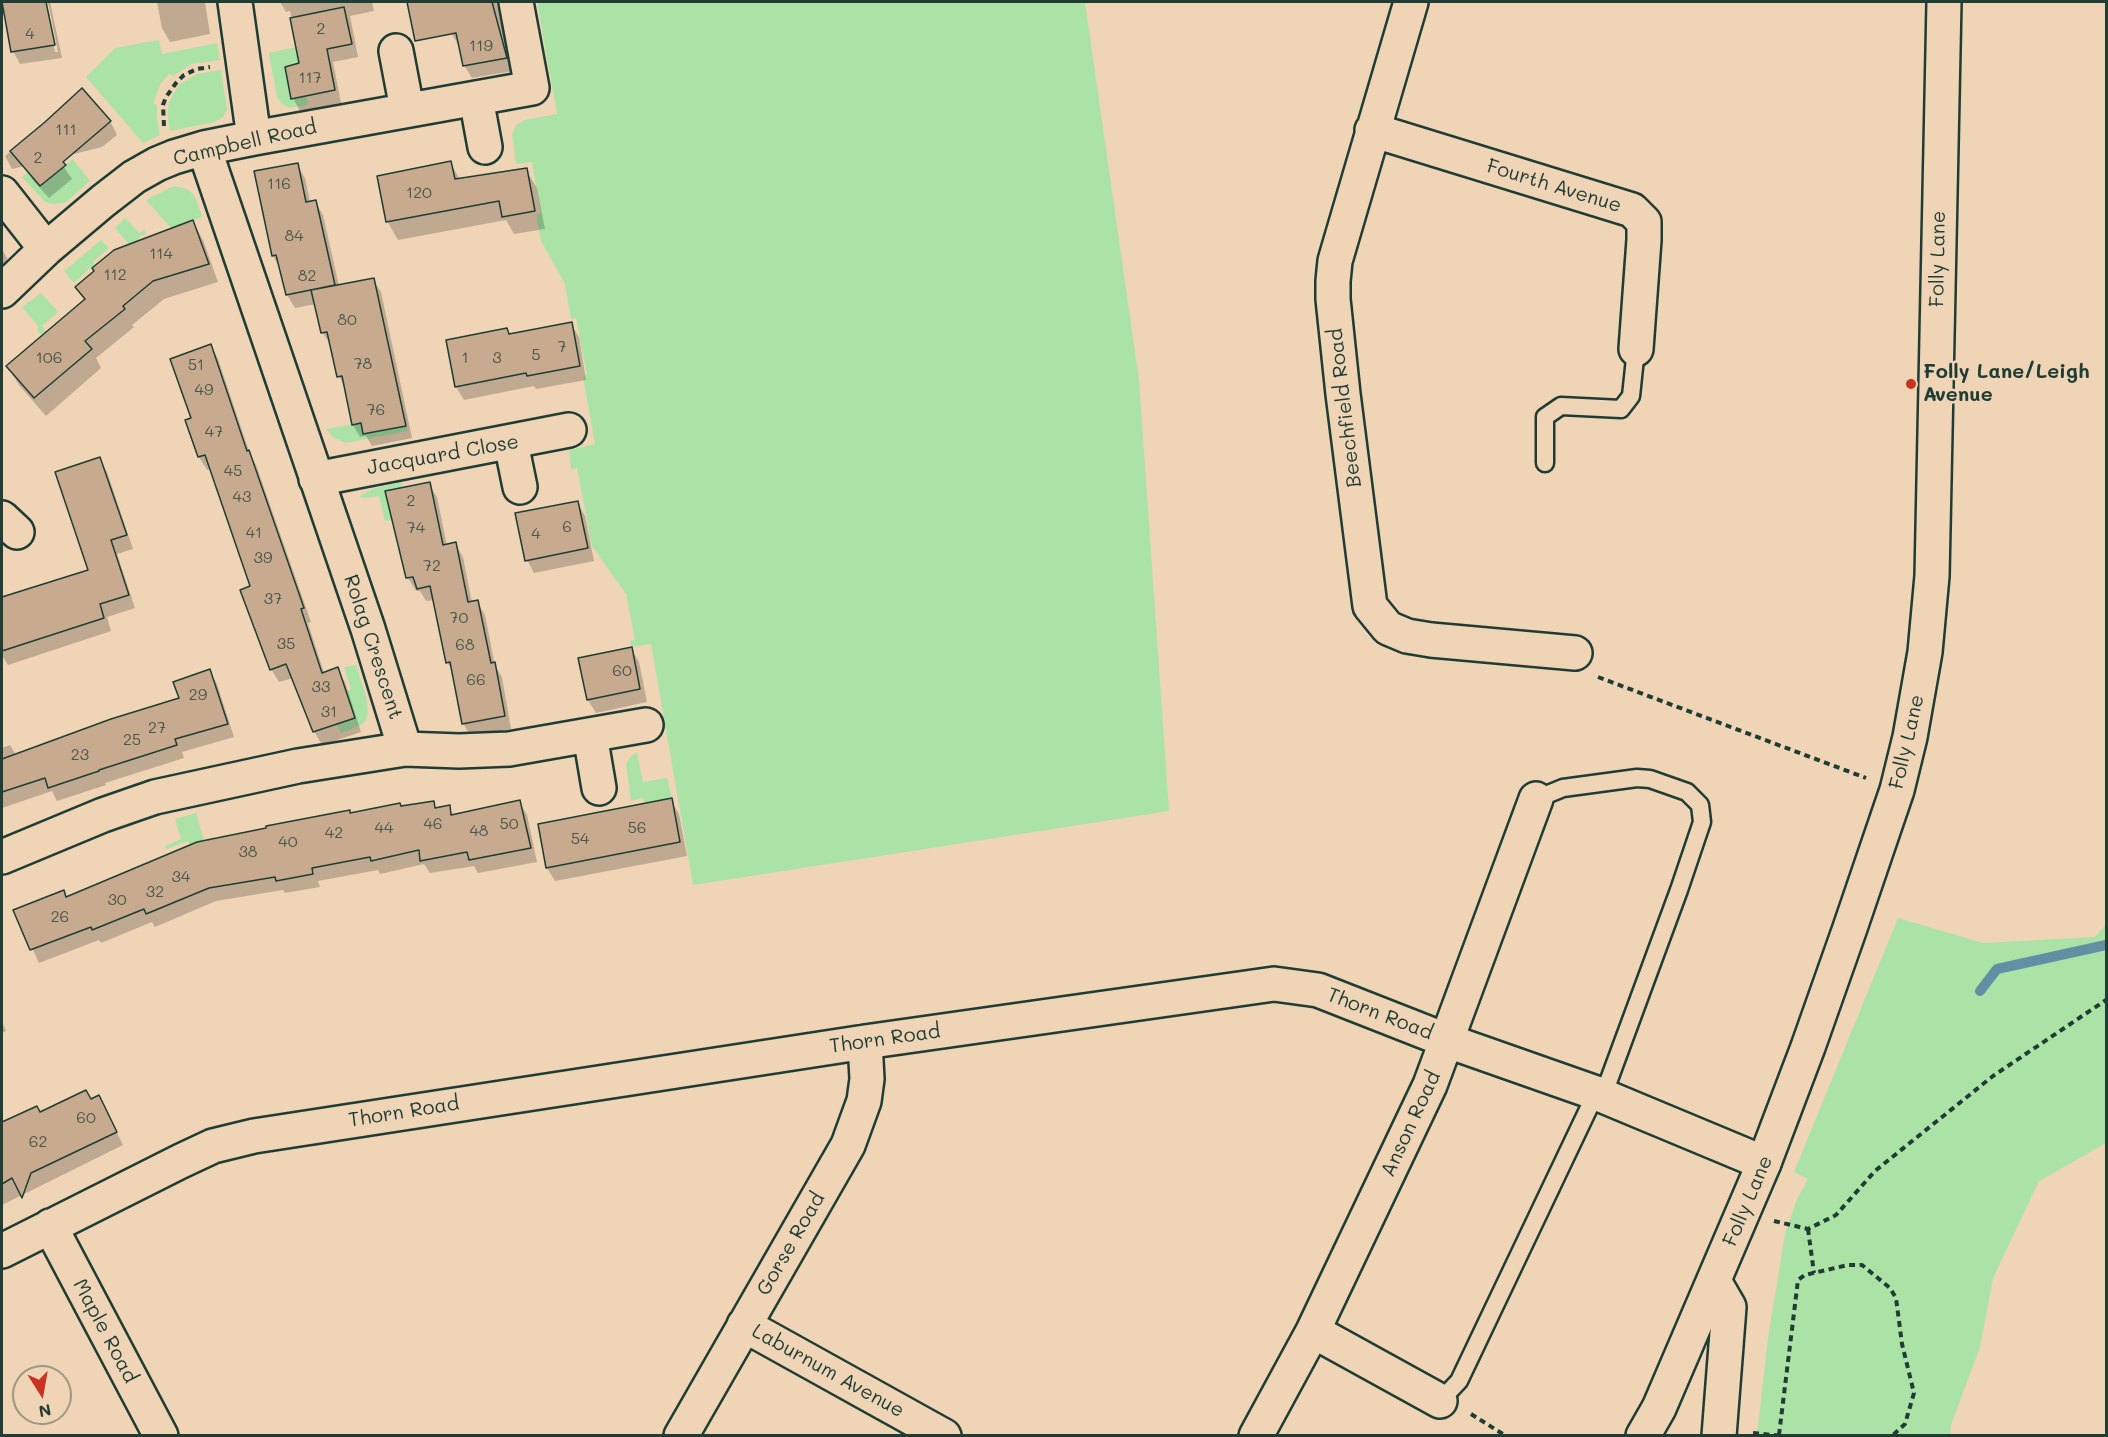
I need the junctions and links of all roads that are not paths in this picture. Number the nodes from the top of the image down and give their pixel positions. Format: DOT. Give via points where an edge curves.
graph roads {
  1 [pos="235,2"];
  2 [pos="516,2"];
  3 [pos="1411,2"];
  4 [pos="1944,2"];
  5 [pos="396,51"];
  6 [pos="476,98"];
  7 [pos="407,109"];
  8 [pos="1372,130"];
  9 [pos="254,138"];
  10 [pos="485,147"];
  11 [pos="189,152"];
  12 [pos="2,194"];
  13 [pos="46,249"];
  14 [pos="2,291"];
  15 [pos="1636,349"];
  16 [pos="569,430"];
  17 [pos="511,442"];
  18 [pos="1545,464"];
  19 [pos="316,479"];
  20 [pos="520,487"];
  21 [pos="1575,653"];
  22 [pos="646,725"];
  23 [pos="590,735"];
  24 [pos="405,749"];
  25 [pos="599,788"];
  26 [pos="1536,799"];
  27 [pos="2,857"];
  28 [pos="1448,1041"];
  29 [pos="865,1042"];
  30 [pos="1599,1095"];
  31 [pos="1764,1163"];
  32 [pos="50,1226"];
  33 [pos="2,1251"];
  34 [pos="1714,1281"];
  35 [pos="744,1325"];
  36 [pos="1313,1331"];
  37 [pos="1440,1401"];
  38 [pos="160,1436"];
  39 [pos="681,1436"];
  40 [pos="944,1436"];
  41 [pos="1256,1436"];
  42 [pos="1643,1436"];
  43 [pos="1719,1436"];
  1 -- 9 [label="street"];
  2 -- 6 [label="street, Campbell Road" via="532,88"];
  3 -- 8 [label="street, Beechfield Road"];
  4 -- 31 [label="street, Folly Lane" via="1932,576 1917,706 1897,790"];
  5 -- 7 [label="street"];
  6 -- 7 [label="street, Campbell Road"];
  6 -- 10 [label="street"];
  7 -- 9 [label="street, Campbell Road"];
  8 -- 15 [label="street, Fourth Avenue" via="1632,210 1644,222"];
  8 -- 21 [label="street, Beechfield Road" via="1332,281 1370,606 1388,628 1407,636"];
  9 -- 11 [label="street, Campbell Road"];
  11 -- 13 [label="street, Campbell Road" via="134,177"];
  11 -- 19 [label="street, Rolag Crescent" via="283,378"];
  12 -- 13 [label="street"];
  13 -- 14 [label="street, Campbell Road"];
  15 -- 18 [label="lane" via="1631,396 1621,409 1561,406 1545,417"];
  16 -- 17 [label="street, Jacquard Close"];
  17 -- 19 [label="street, Jacquard Close"];
  17 -- 20 [label="street"];
  19 -- 24 [label="street, Rolag Crescent"];
  22 -- 23 [label="street"];
  23 -- 24 [label="street" via="493,750"];
  23 -- 25 [label="street"];
  24 -- 27 [label="street, Rolag Crescent" via="279,770 155,797"];
  26 -- 28 [label="street, Anson Road"];
  26 -- 30 [label="lane" via="1563,788 1637,778 1687,792 1700,805 1702,822 1679,891"];
  28 -- 29 [label="street, Thorn Road" via="1318,990 1274,984"];
  28 -- 30 [label="street, Thorn Road"];
  28 -- 36 [label="street, Anson Road"];
  29 -- 32 [label="street, Thorn Road" via="281,1130 231,1141 181,1161"];
  29 -- 35 [label="street, Gorse Road" via="867,1079 854,1131"];
  30 -- 31 [label="street, Thorn Road"];
  30 -- 37 [label="lane" via="1459,1381"];
  31 -- 34 [label="street, Folly Lane"];
  32 -- 33 [label="street, Thorn Road"];
  32 -- 38 [label="street, Maple Road"];
  34 -- 42 [label="street, Folly Lane"];
  34 -- 43 [label="street" via="1729,1307"];
  35 -- 39 [label="street, Gorse Road"];
  35 -- 40 [label="street, Laburnum Avenue"];
  36 -- 37 [label="street"];
  36 -- 41 [label="street, Anson Road"];
}
